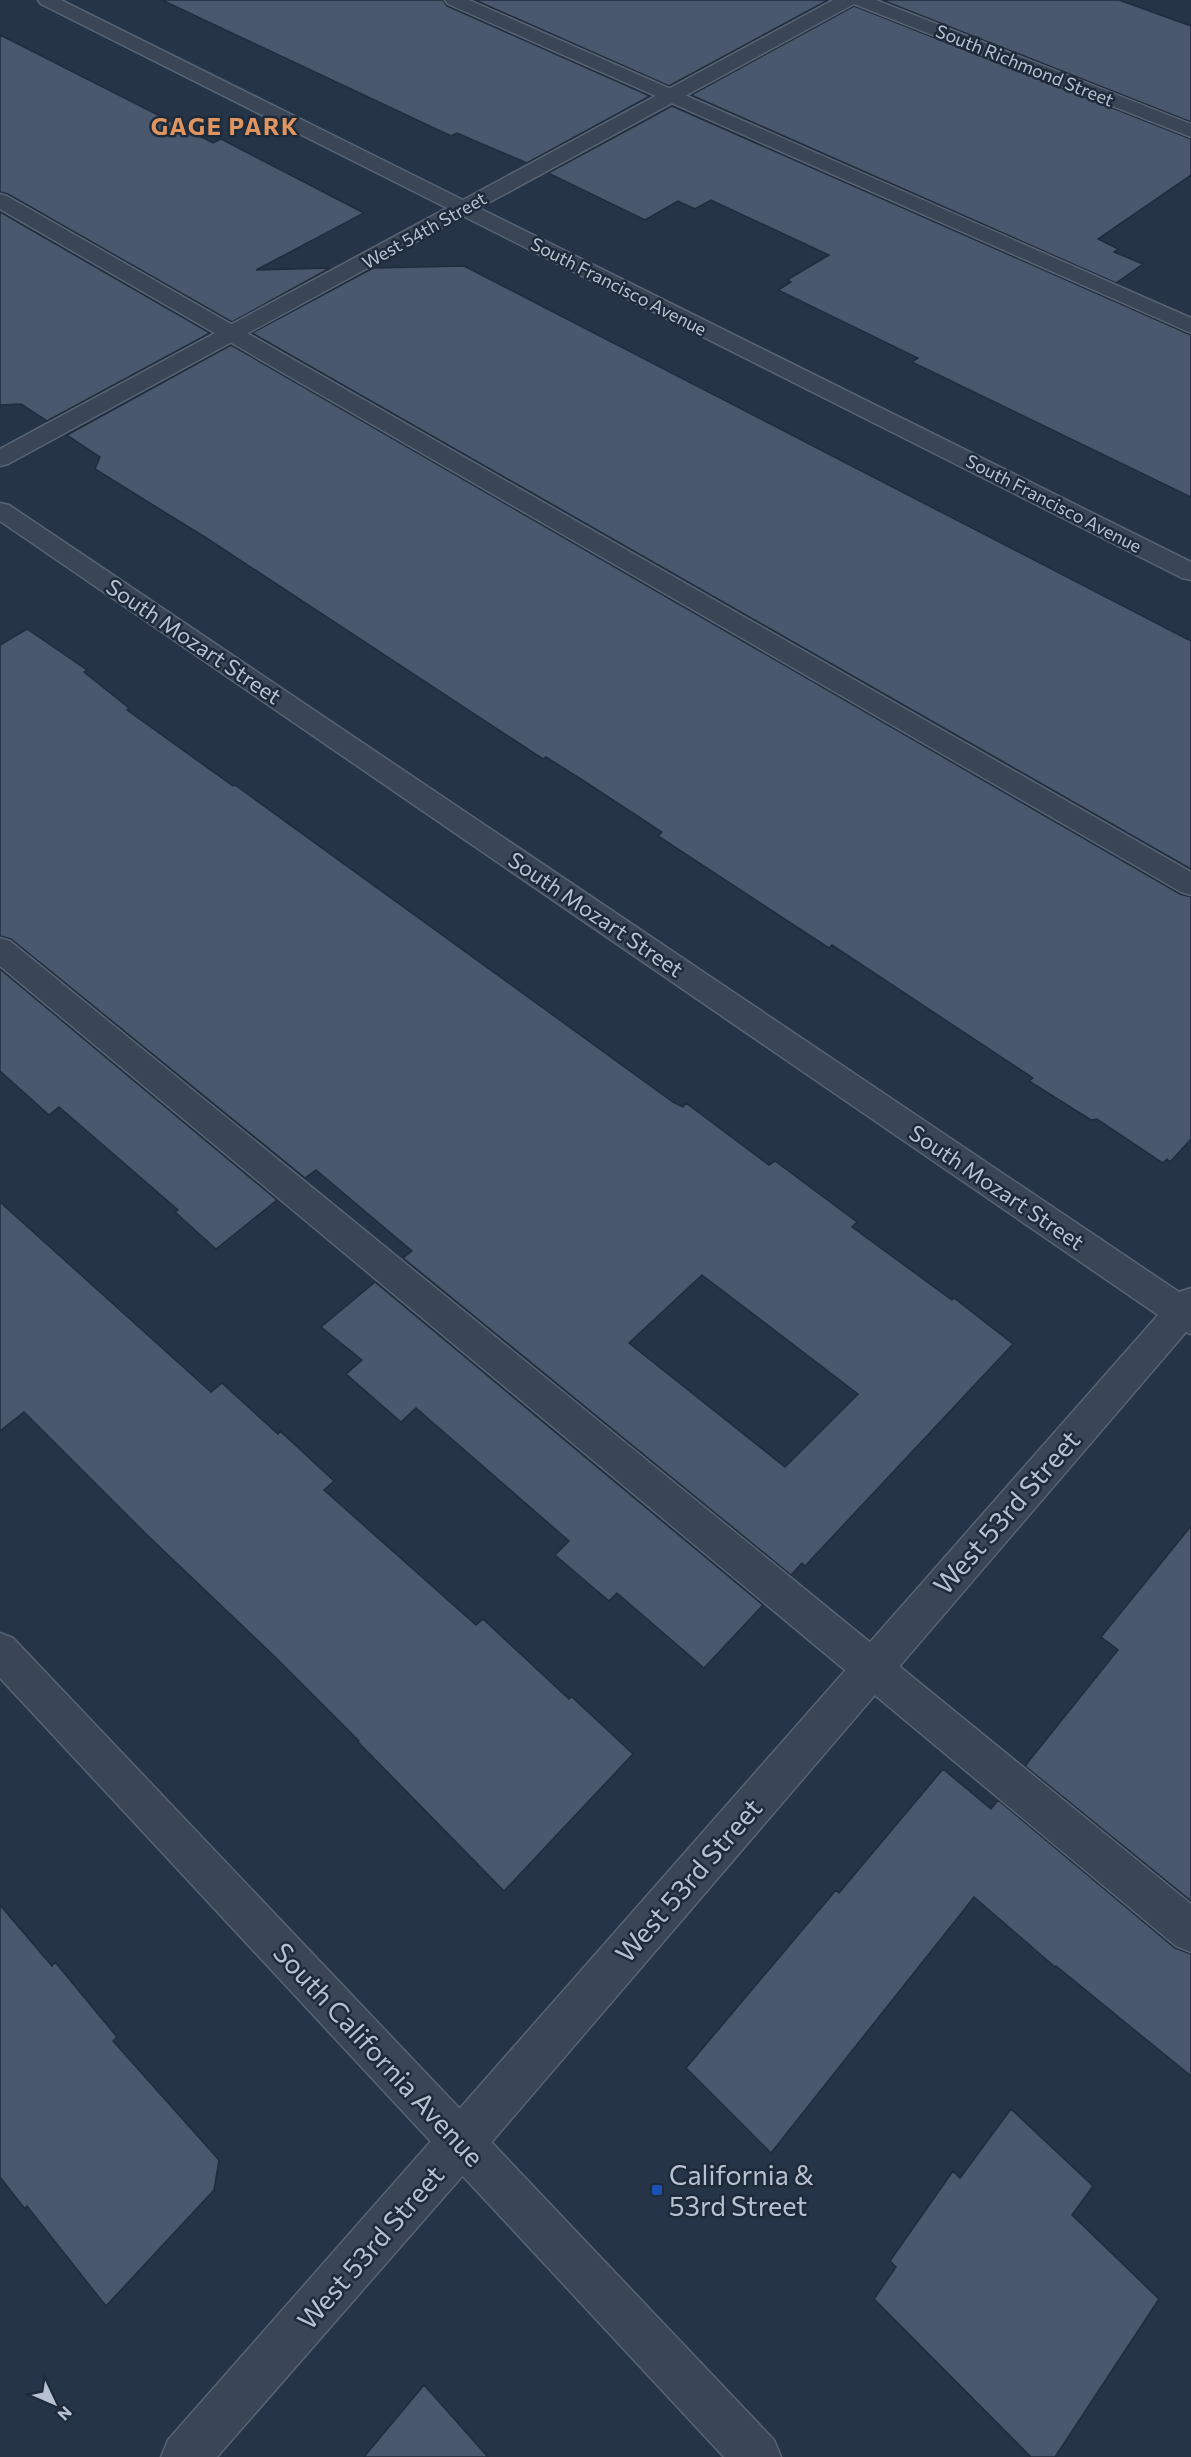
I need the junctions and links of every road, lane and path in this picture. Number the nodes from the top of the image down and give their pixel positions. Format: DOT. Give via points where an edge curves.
graph roads {
  1 [pos="47,0"];
  2 [pos="454,0"];
  3 [pos="847,0"];
  4 [pos="860,0"];
  5 [pos="670,96"];
  6 [pos="1191,131"];
  7 [pos="0,200"];
  8 [pos="463,208"];
  9 [pos="1191,326"];
  10 [pos="232,334"];
  11 [pos="0,459"];
  12 [pos="0,510"];
  13 [pos="1191,572"];
  14 [pos="1191,885"];
  15 [pos="0,949"];
  16 [pos="1188,1311"];
  17 [pos="0,1651"];
  18 [pos="872,1666"];
  19 [pos="1191,1931"];
  20 [pos="462,2142"];
  21 [pos="185,2457"];
  22 [pos="758,2457"];
  1 -- 8 [label="street, South Francisco Avenue"];
  2 -- 5 [label="street"];
  3 -- 5 [label="street, West 54th Street"];
  4 -- 6 [label="street, South Richmond Street"];
  5 -- 8 [label="street, West 54th Street"];
  5 -- 9 [label="street"];
  7 -- 10 [label="street"];
  8 -- 10 [label="street, West 54th Street"];
  8 -- 13 [label="street, South Francisco Avenue"];
  10 -- 11 [label="street, West 54th Street"];
  10 -- 14 [label="street"];
  12 -- 16 [label="street, South Mozart Street"];
  15 -- 18 [label="street"];
  16 -- 18 [label="street, West 53rd Street"];
  17 -- 20 [label="street, South California Avenue"];
  18 -- 19 [label="street"];
  18 -- 20 [label="street, West 53rd Street"];
  20 -- 21 [label="street, West 53rd Street"];
  20 -- 22 [label="street, South California Avenue"];
}
